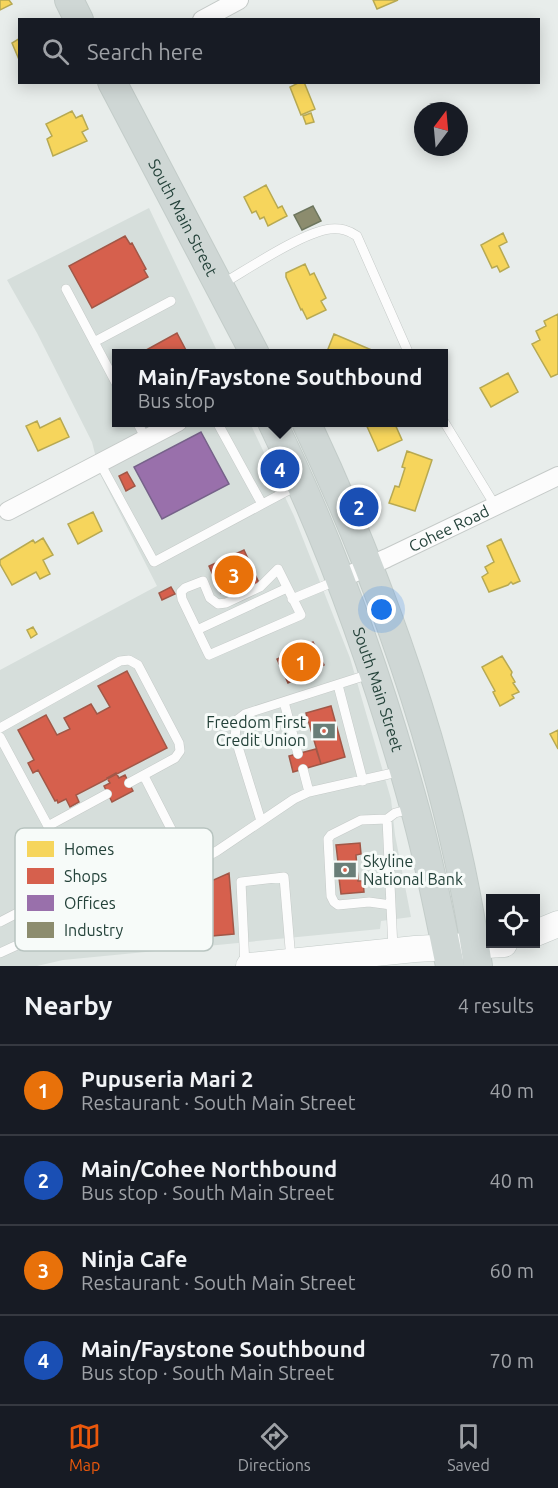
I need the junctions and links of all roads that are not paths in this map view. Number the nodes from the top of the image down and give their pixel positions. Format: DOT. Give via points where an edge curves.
graph roads {
  1 [pos="69,0"];
  2 [pos="239,0"];
  3 [pos="78,18"];
  4 [pos="206,18"];
  5 [pos="113,84"];
  6 [pos="219,286"];
  7 [pos="66,289"];
  8 [pos="171,301"];
  9 [pos="94,342"];
  10 [pos="252,349"];
  11 [pos="407,349"];
  12 [pos="112,374"];
  13 [pos="140,427"];
  14 [pos="170,427"];
  15 [pos="219,427"];
  16 [pos="274,427"];
  17 [pos="308,427"];
  18 [pos="448,427"];
  19 [pos="146,439"];
  20 [pos="100,463"];
  21 [pos="558,476"];
  22 [pos="301,484"];
  23 [pos="262,504"];
  24 [pos="496,507"];
  25 [pos="8,511"];
  26 [pos="368,567"];
  27 [pos="340,579"];
  28 [pos="287,588"];
  29 [pos="292,599"];
  30 [pos="197,630"];
  31 [pos="375,673"];
  32 [pos="338,685"];
  33 [pos="284,702"];
  34 [pos="0,728"];
  35 [pos="0,737"];
  36 [pos="298,753"];
  37 [pos="303,769"];
  38 [pos="404,770"];
  39 [pos="144,776"];
  40 [pos="363,781"];
  41 [pos="129,783"];
  42 [pos="309,792"];
  43 [pos="107,794"];
  44 [pos="415,808"];
  45 [pos="387,819"];
  46 [pos="261,821"];
  47 [pos="171,828"];
  48 [pos="213,853"];
  49 [pos="391,905"];
  50 [pos="15,914"];
  51 [pos="0,922"];
  52 [pos="558,924"];
  53 [pos="540,931"];
  54 [pos="15,946"];
  55 [pos="495,948"];
  56 [pos="393,951"];
  57 [pos="0,953"];
  58 [pos="476,956"];
  59 [pos="448,957"];
  60 [pos="291,962"];
  61 [pos="247,966"];
  1 -- 3 [label="main road"];
  2 -- 4 [label="street"];
  5 -- 6 [label="main road, South Main Street"];
  6 -- 10 [label="main road, South Main Street"];
  6 -- 11 [label="lane" via="308,236 330,229 347,229 357,236"];
  7 -- 9 [label="lane"];
  8 -- 9 [label="lane"];
  9 -- 12 [label="lane"];
  13 -- 19 [label="lane"];
  14 -- 19 [label="street"];
  15 -- 23 [label="lane"];
  16 -- 22 [label="main road, South Main Street"];
  17 -- 26 [label="main road, South Main Street"];
  18 -- 24 [label="lane"];
  19 -- 20 [label="street"];
  20 -- 23 [label="lane" via="154,562"];
  20 -- 25 [label="street"];
  21 -- 24 [label="street, Cohee Road"];
  22 -- 23 [label="lane"];
  22 -- 27 [label="main road, South Main Street"];
  24 -- 26 [label="street, Cohee Road"];
  26 -- 27 [label="street, Cohee Road"];
  26 -- 58 [label="main road, South Main Street" via="420,716 458,857"];
  27 -- 29 [label="lane"];
  27 -- 31 [label="main road, South Main Street"];
  28 -- 29 [label="lane"];
  28 -- 30 [label="lane"];
  28 -- 30 [label="lane" via="278,569 260,587 226,603 218,604 210,598 204,581 185,588 182,599"];
  29 -- 30 [label="lane" via="300,615 209,655"];
  31 -- 32 [label="lane"];
  31 -- 38 [label="main road, South Main Street"];
  32 -- 33 [label="lane"];
  32 -- 40 [label="lane"];
  33 -- 36 [label="lane"];
  33 -- 46 [label="lane" via="246,714 237,720 235,728"];
  34 -- 39 [label="lane" via="120,661 129,660 138,665 179,743 176,758"];
  35 -- 43 [label="lane" via="48,826"];
  37 -- 42 [label="lane"];
  38 -- 40 [label="lane"];
  38 -- 44 [label="main road, South Main Street"];
  39 -- 41 [label="lane"];
  39 -- 47 [label="lane"];
  40 -- 42 [label="lane"];
  42 -- 46 [label="lane"];
  44 -- 45 [label="lane"];
  44 -- 59 [label="main road, South Main Street"];
  45 -- 49 [label="lane"];
  45 -- 49 [label="lane" via="362,820 331,835 327,847 334,902"];
  46 -- 48 [label="lane"];
  49 -- 56 [label="lane"];
  50 -- 51 [label="lane"];
  52 -- 53 [label="street"];
  54 -- 57 [label="lane"];
  55 -- 58 [label="street"];
  56 -- 59 [label="street"];
  56 -- 60 [label="street"];
  58 -- 59 [label="street"];
  60 -- 61 [label="street"];
  60 -- 61 [label="lane" via="284,877 241,882"];
}
